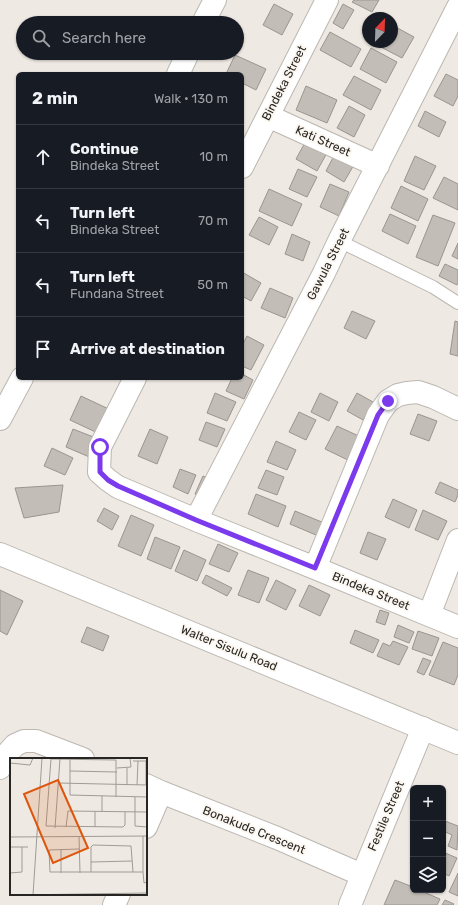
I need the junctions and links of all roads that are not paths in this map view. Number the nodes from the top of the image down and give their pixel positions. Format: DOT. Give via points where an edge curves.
graph roads {
  1 [pos="215,0"];
  2 [pos="327,0"];
  3 [pos="458,7"];
  4 [pos="207,16"];
  5 [pos="452,36"];
  6 [pos="185,60"];
  7 [pos="179,72"];
  8 [pos="268,116"];
  9 [pos="244,163"];
  10 [pos="378,166"];
  11 [pos="340,241"];
  12 [pos="458,303"];
  13 [pos="21,380"];
  14 [pos="134,380"];
  15 [pos="458,409"];
  16 [pos="0,419"];
  17 [pos="196,520"];
  18 [pos="458,540"];
  19 [pos="0,554"];
  20 [pos="315,568"];
  21 [pos="429,615"];
  22 [pos="458,628"];
  23 [pos="423,728"];
  24 [pos="458,742"];
  25 [pos="81,758"];
  26 [pos="0,768"];
  27 [pos="154,789"];
  28 [pos="147,822"];
  29 [pos="362,874"];
  30 [pos="119,895"];
  31 [pos="114,905"];
  32 [pos="350,905"];
  1 -- 4 [label="street"];
  2 -- 8 [label="street, Bindeka Street"];
  3 -- 5 [label="street, Gawula Street"];
  5 -- 10 [label="street, Gawula Street"];
  6 -- 7 [label="street"];
  8 -- 9 [label="street, Bindeka Street"];
  8 -- 10 [label="street, Kati Street"];
  10 -- 11 [label="street, Gawula Street"];
  11 -- 12 [label="lane" via="433,287"];
  11 -- 17 [label="street, Gawula Street"];
  13 -- 16 [label="street"];
  14 -- 17 [label="street, Bindeka Street" via="100,447 100,472 118,486"];
  15 -- 20 [label="street" via="418,392 398,395 388,401 378,415"];
  17 -- 20 [label="street, Bindeka Street"];
  18 -- 21 [label="street"];
  19 -- 23 [label="street, Walter Sisulu Road"];
  20 -- 21 [label="street, Bindeka Street"];
  21 -- 22 [label="street, Bindeka Street"];
  23 -- 24 [label="street, Walter Sisulu Road"];
  23 -- 29 [label="street, Festile Street"];
  25 -- 26 [label="street" via="36,741 24,741 15,745 5,756"];
  27 -- 28 [label="street"];
  27 -- 29 [label="street, Bonakude Crescent"];
  29 -- 32 [label="street, Festile Street"];
  30 -- 31 [label="street"];
}
